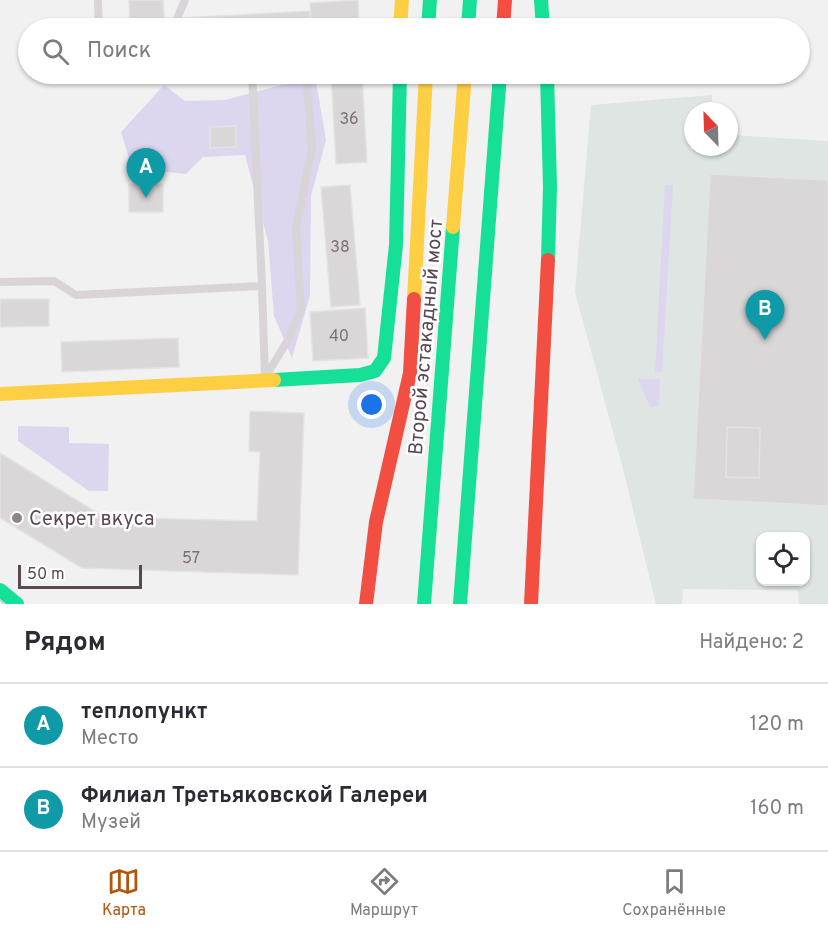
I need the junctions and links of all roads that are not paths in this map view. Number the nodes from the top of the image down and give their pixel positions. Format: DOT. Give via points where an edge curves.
graph roads {
  1 [pos="98,0"];
  2 [pos="185,0"];
  3 [pos="402,0"];
  4 [pos="430,0"];
  5 [pos="470,0"];
  6 [pos="505,0"];
  7 [pos="541,0"];
  8 [pos="99,18"];
  9 [pos="177,18"];
  10 [pos="401,18"];
  11 [pos="429,18"];
  12 [pos="469,18"];
  13 [pos="504,18"];
  14 [pos="542,18"];
  15 [pos="252,84"];
  16 [pos="307,84"];
  17 [pos="400,84"];
  18 [pos="425,84"];
  19 [pos="464,84"];
  20 [pos="499,84"];
  21 [pos="548,84"];
  22 [pos="0,282"];
  23 [pos="262,286"];
  24 [pos="265,379"];
  25 [pos="0,394"];
  26 [pos="0,590"];
  27 [pos="18,604"];
  28 [pos="366,604"];
  29 [pos="424,604"];
  30 [pos="460,604"];
  31 [pos="531,604"];
  1 -- 8 [label="lane"];
  2 -- 9 [label="lane"];
  3 -- 10 [label="main road"];
  4 -- 11 [label="main road"];
  5 -- 12 [label="main road"];
  6 -- 13 [label="main road"];
  7 -- 14 [label="main road"];
  15 -- 23 [label="lane"];
  16 -- 24 [label="lane" via="312,148 296,228 301,309"];
  17 -- 24 [label="main road" via="396,245 384,358 375,371 360,375"];
  18 -- 28 [label="main road" via="410,373 376,522"];
  19 -- 29 [label="main road, Второй эстакадный мост"];
  20 -- 30 [label="main road"];
  21 -- 31 [label="main road" via="550,187"];
  22 -- 23 [label="lane" via="54,281 76,295"];
  23 -- 24 [label="lane"];
  24 -- 25 [label="main road"];
  26 -- 27 [label="main road"];
}
